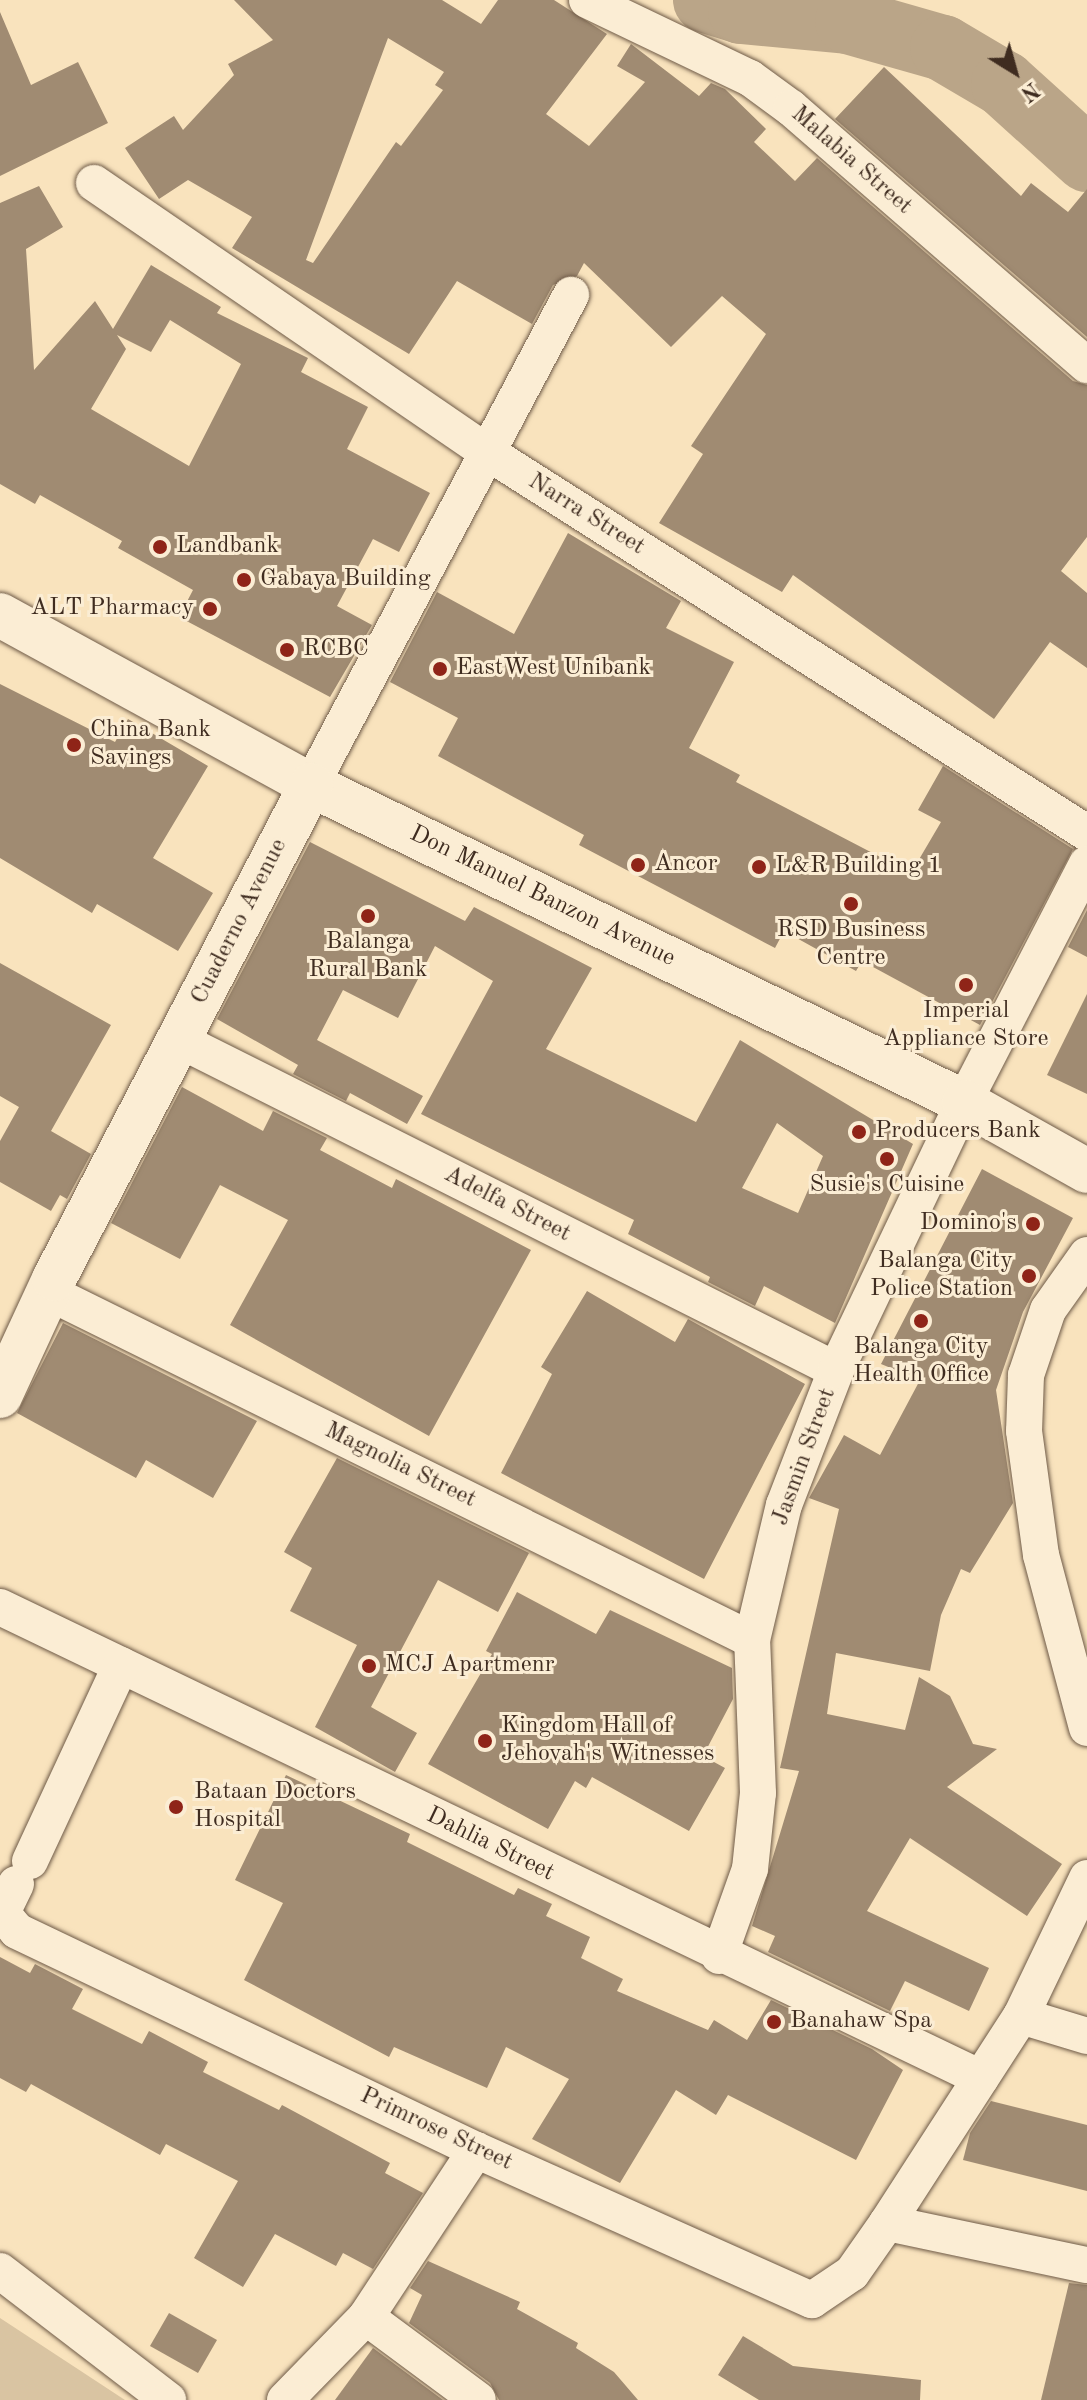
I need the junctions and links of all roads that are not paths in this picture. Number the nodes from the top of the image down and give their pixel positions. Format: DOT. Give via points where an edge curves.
graph roads {
  1 [pos="587,0"];
  2 [pos="94,183"];
  3 [pos="571,295"];
  4 [pos="1087,365"];
  5 [pos="487,452"];
  6 [pos="0,615"];
  7 [pos="311,785"];
  8 [pos="1087,833"];
  9 [pos="1087,864"];
  10 [pos="179,1040"];
  11 [pos="964,1102"];
  12 [pos="1087,1171"];
  13 [pos="1087,1255"];
  14 [pos="48,1292"];
  15 [pos="836,1370"];
  16 [pos="0,1396"];
  17 [pos="0,1607"];
  18 [pos="752,1640"];
  19 [pos="121,1665"];
  20 [pos="1087,1728"];
  21 [pos="1087,1878"];
  22 [pos="719,1956"];
  23 [pos="1021,2016"];
  24 [pos="1087,2036"];
  25 [pos="981,2078"];
  26 [pos="476,2150"];
  27 [pos="887,2223"];
  28 [pos="1087,2265"];
  29 [pos="0,2271"];
  30 [pos="366,2317"];
  31 [pos="168,2400"];
  32 [pos="285,2400"];
  33 [pos="478,2400"];
  1 -- 4 [label="street, Malabia Street" via="750,78"];
  2 -- 5 [label="street, Narra Street"];
  3 -- 5 [label="street, Cuaderno Avenue"];
  5 -- 7 [label="street, Cuaderno Avenue"];
  5 -- 8 [label="street, Narra Street"];
  6 -- 7 [label="main road, Don Manuel Banzon Avenue"];
  7 -- 10 [label="main road, Cuaderno Avenue"];
  7 -- 11 [label="main road, Don Manuel Banzon Avenue"];
  9 -- 11 [label="street, Jasmin Street"];
  10 -- 14 [label="main road, Cuaderno Avenue"];
  10 -- 15 [label="street, Adelfa Street"];
  11 -- 12 [label="main road, Don Manuel Banzon Avenue"];
  11 -- 15 [label="street, Jasmin Street"];
  13 -- 20 [label="street" via="1048,1310 1026,1375 1024,1431 1041,1555"];
  14 -- 16 [label="main road, Cuaderno Avenue"];
  14 -- 18 [label="street, Magnolia Street"];
  15 -- 18 [label="street, Jasmin Street" via="784,1505"];
  17 -- 19 [label="street, Dahlia Street"];
  18 -- 22 [label="street, Jasmin Street" via="758,1793 750,1869"];
  19 -- 22 [label="street, Dahlia Street"];
  19 -- 26 [label="street, Primrose Street" via="2,1913 17,1931"];
  21 -- 23 [label="street, Primrose Street"];
  22 -- 25 [label="street, Dahlia Street"];
  23 -- 24 [label="street"];
  23 -- 25 [label="street, Primrose Street"];
  25 -- 27 [label="street, Primrose Street"];
  26 -- 27 [label="street, Primrose Street" via="812,2300 852,2273"];
  26 -- 30 [label="street"];
  27 -- 28 [label="street"];
  29 -- 31 [label="street"];
  30 -- 32 [label="street"];
  30 -- 33 [label="street"];
}
